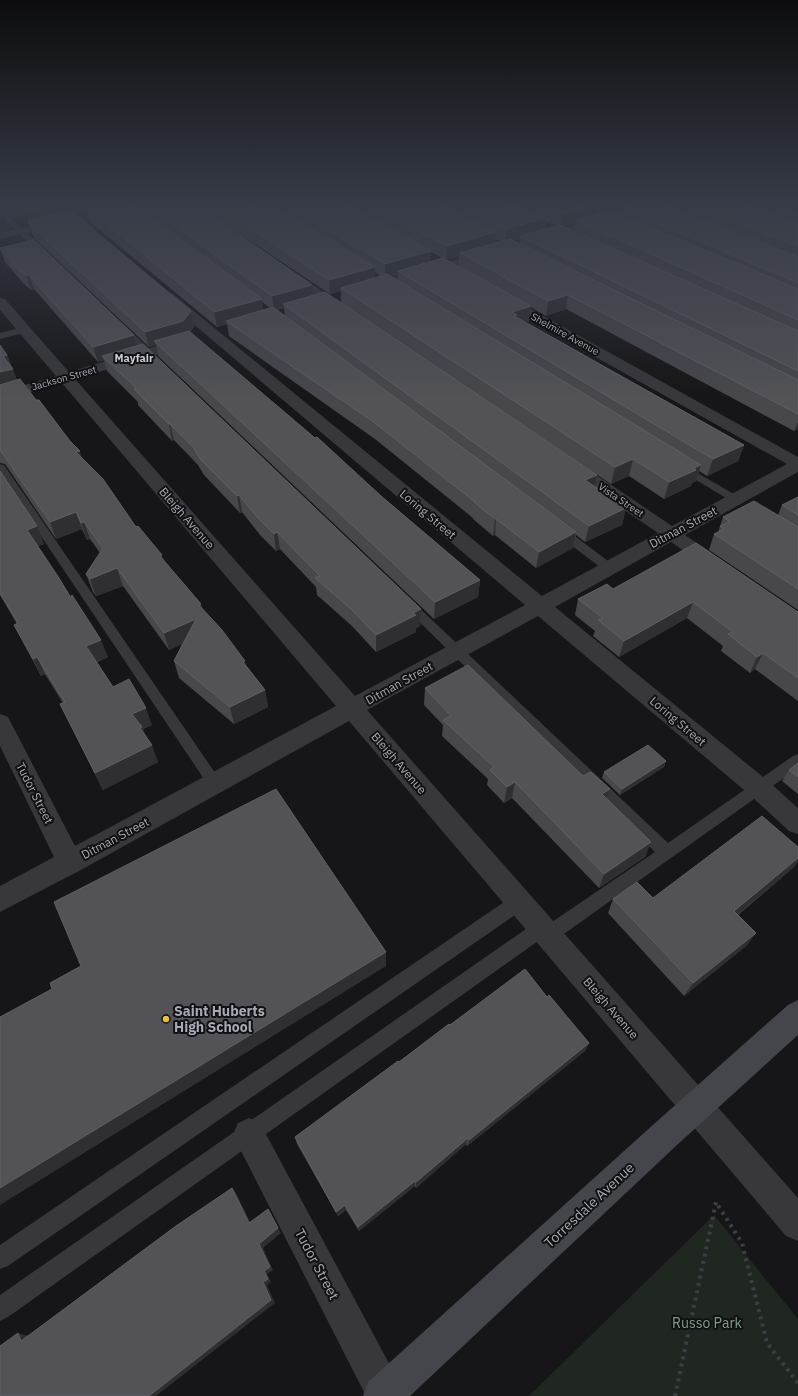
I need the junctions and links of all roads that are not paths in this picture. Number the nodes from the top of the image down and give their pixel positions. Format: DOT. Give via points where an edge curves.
graph roads {
  1 [pos="281,269"];
  2 [pos="435,269"];
  3 [pos="450,269"];
  4 [pos="458,274"];
  5 [pos="372,275"];
  6 [pos="385,284"];
  7 [pos="160,289"];
  8 [pos="356,292"];
  9 [pos="398,292"];
  10 [pos="493,294"];
  11 [pos="342,297"];
  12 [pos="327,301"];
  13 [pos="0,302"];
  14 [pos="312,305"];
  15 [pos="353,319"];
  16 [pos="115,321"];
  17 [pos="24,330"];
  18 [pos="228,330"];
  19 [pos="213,334"];
  20 [pos="0,336"];
  21 [pos="148,353"];
  22 [pos="160,364"];
  23 [pos="66,378"];
  24 [pos="0,397"];
  25 [pos="558,457"];
  26 [pos="674,462"];
  27 [pos="798,464"];
  28 [pos="0,467"];
  29 [pos="736,503"];
  30 [pos="551,525"];
  31 [pos="670,533"];
  32 [pos="608,567"];
  33 [pos="728,573"];
  34 [pos="399,596"];
  35 [pos="539,606"];
  36 [pos="456,651"];
  37 [pos="352,709"];
  38 [pos="0,723"];
  39 [pos="798,760"];
  40 [pos="215,784"];
  41 [pos="759,788"];
  42 [pos="798,823"];
  43 [pos="667,853"];
  44 [pos="70,863"];
  45 [pos="0,900"];
  46 [pos="519,902"];
  47 [pos="545,932"];
  48 [pos="798,1015"];
  49 [pos="696,1107"];
  50 [pos="249,1134"];
  51 [pos="798,1224"];
  52 [pos="0,1258"];
  53 [pos="0,1309"];
  54 [pos="383,1395"];
  1 -- 12 [label="street"];
  2 -- 6 [label="street"];
  3 -- 4 [label="street"];
  5 -- 6 [label="lane"];
  6 -- 8 [label="street"];
  6 -- 9 [label="lane"];
  7 -- 19 [label="street, Loring Street"];
  10 -- 27 [label="street, Shelmire Avenue"];
  11 -- 12 [label="street"];
  12 -- 14 [label="street"];
  12 -- 15 [label="street"];
  13 -- 17 [label="street, Bleigh Avenue"];
  16 -- 21 [label="lane"];
  17 -- 20 [label="lane"];
  17 -- 23 [label="street, Bleigh Avenue"];
  18 -- 19 [label="street, Jackson Street"];
  19 -- 21 [label="street, Jackson Street"];
  19 -- 35 [label="street, Loring Street"];
  21 -- 22 [label="lane"];
  21 -- 23 [label="street, Jackson Street"];
  23 -- 24 [label="street, Jackson Street"];
  23 -- 37 [label="street, Bleigh Avenue"];
  25 -- 31 [label="street, Vista Street"];
  26 -- 29 [label="lane"];
  27 -- 29 [label="street, Ditman Street"];
  28 -- 40 [label="lane"];
  29 -- 31 [label="street, Ditman Street"];
  30 -- 32 [label="lane"];
  31 -- 32 [label="street, Ditman Street"];
  31 -- 33 [label="street, Vista Street"];
  32 -- 35 [label="street, Ditman Street"];
  34 -- 36 [label="lane"];
  35 -- 36 [label="street, Ditman Street"];
  35 -- 41 [label="street, Loring Street"];
  36 -- 37 [label="street, Ditman Street"];
  36 -- 43 [label="lane"];
  37 -- 40 [label="street, Ditman Street"];
  37 -- 46 [label="street, Bleigh Avenue"];
  38 -- 44 [label="street, Tudor Street"];
  39 -- 41 [label="lane"];
  40 -- 44 [label="street, Ditman Street"];
  41 -- 42 [label="street, Loring Street"];
  41 -- 43 [label="lane"];
  43 -- 47 [label="lane"];
  44 -- 45 [label="street, Ditman Street"];
  46 -- 47 [label="street, Bleigh Avenue"];
  46 -- 52 [label="lane"];
  47 -- 49 [label="street, Bleigh Avenue"];
  47 -- 50 [label="lane"];
  48 -- 49 [label="street, Torresdale Avenue"];
  49 -- 51 [label="street, Bleigh Avenue"];
  49 -- 54 [label="street, Torresdale Avenue"];
  50 -- 53 [label="lane"];
  50 -- 54 [label="street, Tudor Street"];
}
